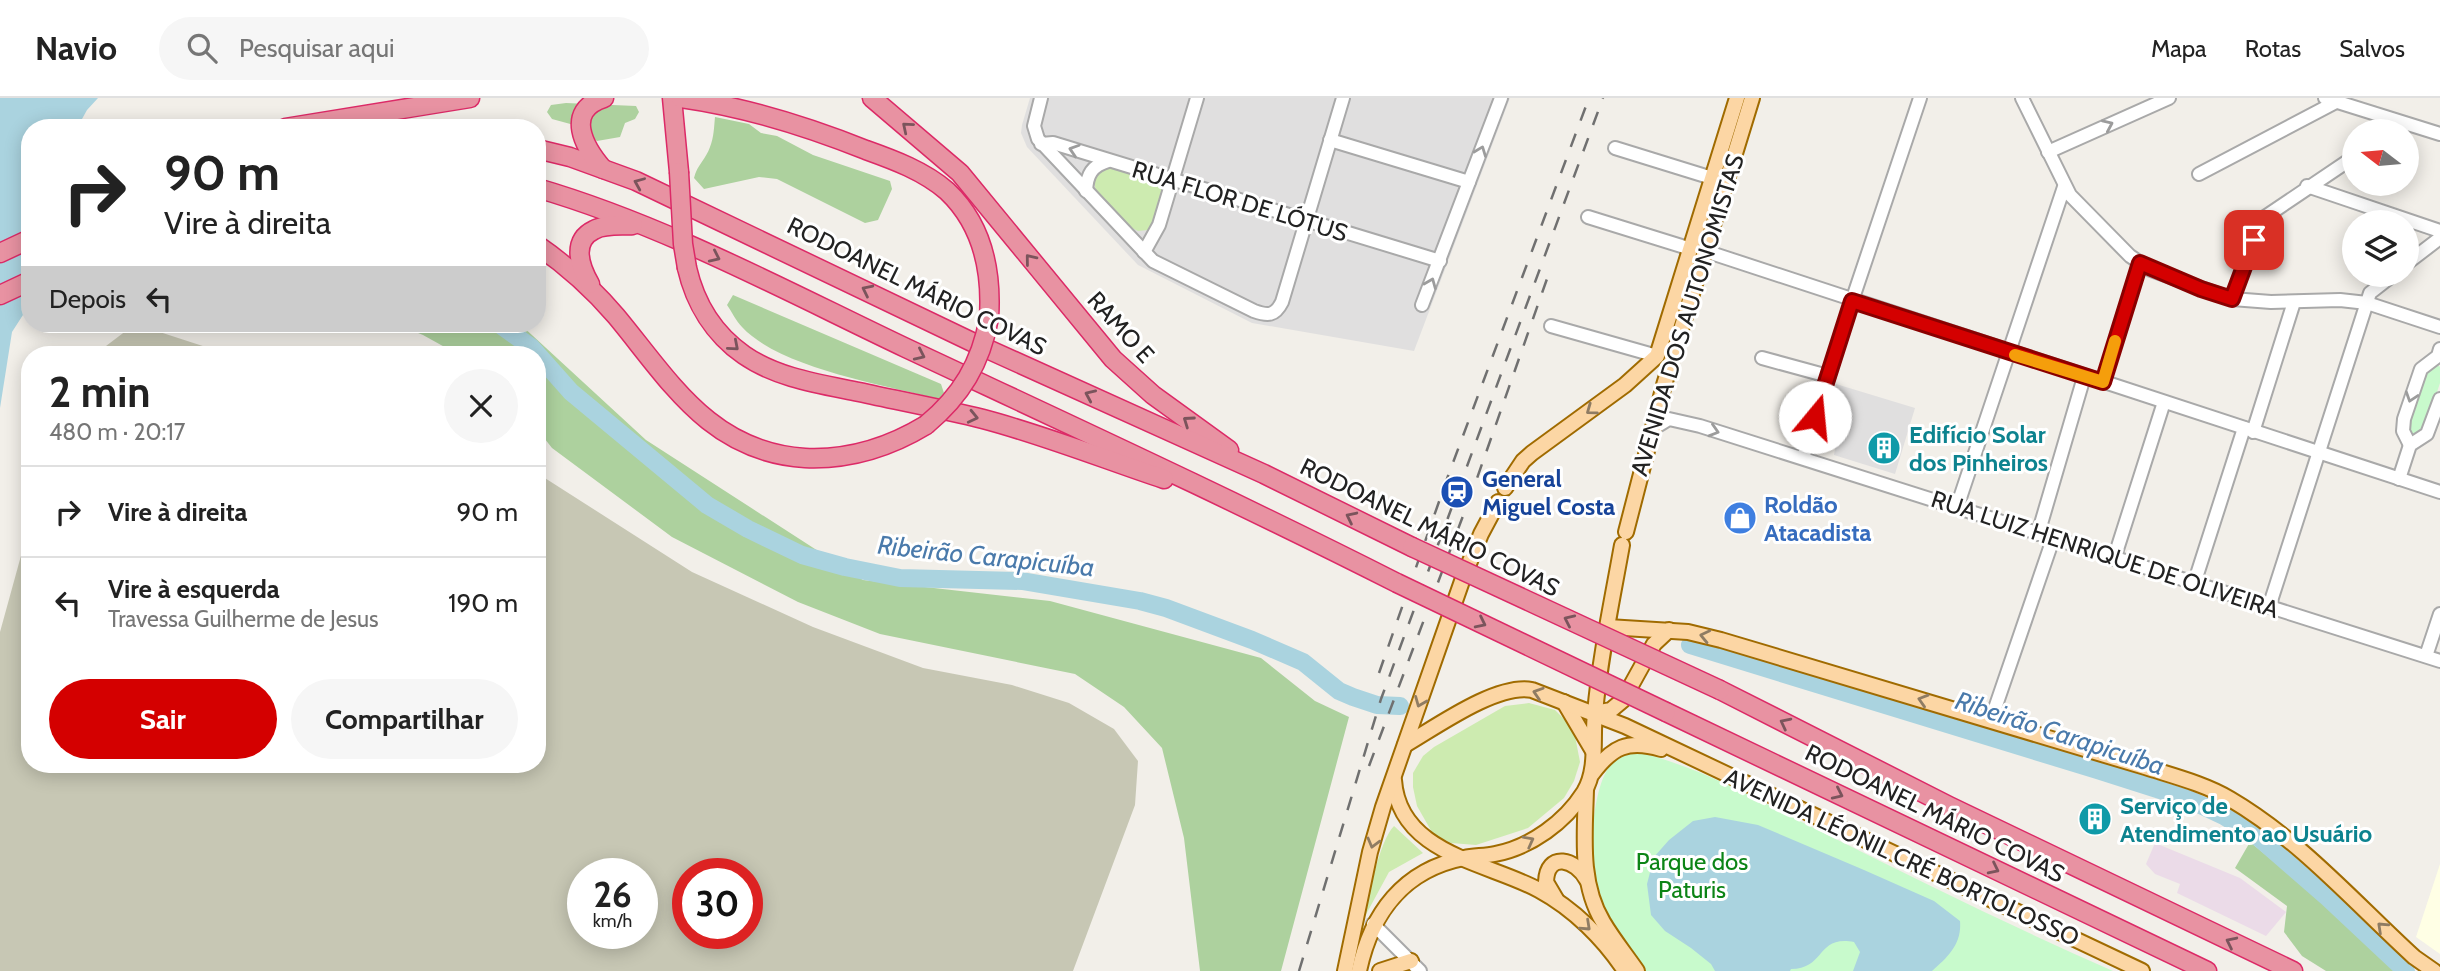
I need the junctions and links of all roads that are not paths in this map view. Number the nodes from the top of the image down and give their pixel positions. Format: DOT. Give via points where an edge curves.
graph roads {
  1 [pos="470,98"];
  2 [pos="604,98"];
  3 [pos="673,98"];
  4 [pos="681,98"];
  5 [pos="872,98"];
  6 [pos="1041,98"];
  7 [pos="1197,98"];
  8 [pos="1342,98"];
  9 [pos="1501,98"];
  10 [pos="1737,98"];
  11 [pos="1752,98"];
  12 [pos="1920,98"];
  13 [pos="2022,98"];
  14 [pos="2169,98"];
  15 [pos="2359,98"];
  16 [pos="2336,102"];
  17 [pos="340,119"];
  18 [pos="2393,119"];
  19 [pos="2419,127"];
  20 [pos="2440,134"];
  21 [pos="1331,140"];
  22 [pos="1041,144"];
  23 [pos="1615,148"];
  24 [pos="546,152"];
  25 [pos="2048,152"];
  26 [pos="1108,161"];
  27 [pos="2342,165"];
  28 [pos="603,169"];
  29 [pos="2199,174"];
  30 [pos="1712,178"];
  31 [pos="1172,180"];
  32 [pos="1469,182"];
  33 [pos="2064,187"];
  34 [pos="2307,187"];
  35 [pos="546,191"];
  36 [pos="1086,191"];
  37 [pos="1588,217"];
  38 [pos="1306,220"];
  39 [pos="638,225"];
  40 [pos="2440,231"];
  41 [pos="2440,237"];
  42 [pos="21,243"];
  43 [pos="1698,250"];
  44 [pos="546,251"];
  45 [pos="1144,252"];
  46 [pos="0,253"];
  47 [pos="2419,254"];
  48 [pos="1440,261"];
  49 [pos="2140,263"];
  50 [pos="21,286"];
  51 [pos="2378,287"];
  52 [pos="595,293"];
  53 [pos="0,295"];
  54 [pos="2232,299"];
  55 [pos="1852,301"];
  56 [pos="2294,302"];
  57 [pos="2367,303"];
  58 [pos="1422,306"];
  59 [pos="1551,326"];
  60 [pos="2440,327"];
  61 [pos="2008,352"];
  62 [pos="2439,355"];
  63 [pos="1657,356"];
  64 [pos="1762,358"];
  65 [pos="1828,376"];
  66 [pos="2084,377"];
  67 [pos="2103,382"];
  68 [pos="2440,399"];
  69 [pos="2164,402"];
  70 [pos="1651,430"];
  71 [pos="2248,430"];
  72 [pos="2410,445"];
  73 [pos="2319,452"];
  74 [pos="1803,458"];
  75 [pos="1264,474"];
  76 [pos="2399,479"];
  77 [pos="2440,492"];
  78 [pos="1957,507"];
  79 [pos="1253,510"];
  80 [pos="2038,534"];
  81 [pos="2053,539"];
  82 [pos="2114,559"];
  83 [pos="2194,584"];
  84 [pos="2269,607"];
  85 [pos="2440,614"];
  86 [pos="1608,627"];
  87 [pos="1669,630"];
  88 [pos="2426,656"];
  89 [pos="2440,661"];
  90 [pos="1564,702"];
  91 [pos="1595,713"];
  92 [pos="1991,720"];
  93 [pos="1405,745"];
  94 [pos="1593,752"];
  95 [pos="1699,761"];
  96 [pos="1394,778"];
  97 [pos="1588,783"];
  98 [pos="1463,858"];
  99 [pos="1587,880"];
  100 [pos="1559,904"];
  101 [pos="1373,924"];
  102 [pos="1416,966"];
  103 [pos="1345,971"];
  104 [pos="1359,971"];
  105 [pos="1380,971"];
  106 [pos="1625,971"];
  107 [pos="1637,971"];
  108 [pos="2142,971"];
  109 [pos="2207,971"];
  110 [pos="2293,971"];
  111 [pos="2434,971"];
  1 -- 17 [label="highway"];
  2 -- 28 [label="highway" via="588,106 580,125 586,145"];
  3 -- 79 [label="highway, one-way, bridge" via="687,268 698,302 718,331 744,356 813,383 1023,430"];
  4 -- 52 [label="highway, bridge" via="793,123 884,156 931,180 960,205 980,240 989,278 989,318 979,360 957,396 903,439 849,456 796,457 761,450 727,435 698,413"];
  75 -- 5 [label="highway, RAMO E, one-way" via="1153,395 1113,359 970,183"];
  6 -- 22 [label="street" via="1034,126"];
  7 -- 31 [label="street"];
  8 -- 21 [label="street"];
  32 -- 9 [label="street, one-way"];
  10 -- 30 [label="main road, AVENIDA DOS AUTONOMISTAS"];
  11 -- 43 [label="main road, AVENIDA DOS AUTONOMISTAS"];
  12 -- 55 [label="street"];
  13 -- 25 [label="street"];
  25 -- 14 [label="street, one-way"];
  15 -- 16 [label="street"];
  16 -- 18 [label="street"];
  16 -- 29 [label="street"];
  19 -- 20 [label="street"];
  21 -- 32 [label="street"];
  21 -- 38 [label="street"];
  26 -- 22 [label="street, RUA FLOR DE LÓTUS, one-way" via="1052,143"];
  22 -- 36 [label="street"];
  23 -- 30 [label="street"];
  24 -- 28 [label="highway, RODOANEL MÁRIO COVAS"];
  25 -- 33 [label="street"];
  26 -- 31 [label="street, RUA FLOR DE LÓTUS"];
  26 -- 36 [label="street" via="1091,171"];
  27 -- 34 [label="street"];
  75 -- 28 [label="highway, RODOANEL MÁRIO COVAS, one-way"];
  30 -- 43 [label="main road, AVENIDA DOS AUTONOMISTAS"];
  31 -- 38 [label="street, RUA FLOR DE LÓTUS"];
  31 -- 45 [label="street" via="1157,229"];
  32 -- 48 [label="street"];
  33 -- 49 [label="street"];
  33 -- 61 [label="street"];
  34 -- 40 [label="street"];
  34 -- 54 [label="street" via="2265,217"];
  35 -- 39 [label="highway, RODOANEL MÁRIO COVAS"];
  36 -- 45 [label="street"];
  37 -- 43 [label="street"];
  38 -- 45 [label="street" via="1282,302 1269,315 1184,278"];
  38 -- 48 [label="street, RUA FLOR DE LÓTUS"];
  39 -- 52 [label="highway" via="594,229 583,238 580,263"];
  39 -- 79 [label="highway, RODOANEL MÁRIO COVAS, one-way"];
  41 -- 47 [label="street"];
  42 -- 46 [label="highway"];
  43 -- 55 [label="street"];
  43 -- 63 [label="main road, AVENIDA DOS AUTONOMISTAS"];
  43 -- 70 [label="main road, AVENIDA DOS AUTONOMISTAS"];
  44 -- 52 [label="highway"];
  58 -- 48 [label="street, one-way"];
  49 -- 54 [label="street"];
  49 -- 67 [label="street"];
  50 -- 53 [label="highway"];
  51 -- 57 [label="street"];
  54 -- 56 [label="street"];
  55 -- 61 [label="street"];
  55 -- 65 [label="street"];
  56 -- 57 [label="street"];
  56 -- 71 [label="street"];
  57 -- 60 [label="street"];
  57 -- 73 [label="street"];
  59 -- 63 [label="street"];
  61 -- 66 [label="street"];
  61 -- 78 [label="street"];
  62 -- 72 [label="street, one-way" via="2421,369 2404,419 2403,431"];
  63 -- 93 [label="main road, AVENIDA DOS AUTONOMISTAS, one-way" via="1514,472 1462,581"];
  64 -- 65 [label="street"];
  65 -- 74 [label="street"];
  66 -- 67 [label="street"];
  66 -- 80 [label="street"];
  67 -- 69 [label="street"];
  68 -- 72 [label="street" via="2427,433"];
  69 -- 71 [label="street"];
  69 -- 82 [label="street"];
  70 -- 74 [label="street, RUA LUIZ HENRIQUE DE OLIVEIRA, one-way" via="1664,421 1680,421"];
  70 -- 86 [label="main road, AVENIDA DOS AUTONOMISTAS"];
  71 -- 73 [label="street"];
  71 -- 83 [label="street"];
  72 -- 76 [label="street"];
  73 -- 76 [label="street"];
  73 -- 84 [label="street"];
  74 -- 78 [label="street, RUA LUIZ HENRIQUE DE OLIVEIRA"];
  110 -- 75 [label="highway, RODOANEL MÁRIO COVAS, one-way, bridge" via="1720,690"];
  76 -- 77 [label="street"];
  78 -- 80 [label="street, RUA LUIZ HENRIQUE DE OLIVEIRA"];
  79 -- 109 [label="highway, RODOANEL MÁRIO COVAS, one-way, bridge"];
  80 -- 81 [label="street, RUA LUIZ HENRIQUE DE OLIVEIRA"];
  81 -- 82 [label="street, RUA LUIZ HENRIQUE DE OLIVEIRA"];
  81 -- 92 [label="street"];
  82 -- 83 [label="street, RUA LUIZ HENRIQUE DE OLIVEIRA"];
  83 -- 84 [label="street, RUA LUIZ HENRIQUE DE OLIVEIRA"];
  84 -- 88 [label="street, RUA LUIZ HENRIQUE DE OLIVEIRA"];
  85 -- 88 [label="street"];
  86 -- 87 [label="main road"];
  86 -- 91 [label="main road, AVENIDA DOS AUTONOMISTAS"];
  87 -- 91 [label="main road" via="1646,657 1623,701 1611,710"];
  92 -- 87 [label="main road, one-way" via="1721,640"];
  88 -- 89 [label="street, RUA LUIZ HENRIQUE DE OLIVEIRA"];
  90 -- 91 [label="main road, AVENIDA LÉONIL CRÉ BORTOLOSSO"];
  90 -- 93 [label="main road, one-way" via="1532,690 1511,689"];
  90 -- 94 [label="main road"];
  91 -- 94 [label="main road, AVENIDA DOS AUTONOMISTAS"];
  91 -- 95 [label="main road, AVENIDA LÉONIL CRÉ BORTOLOSSO"];
  111 -- 92 [label="main road, one-way" via="2266,822 2228,797 2145,766"];
  93 -- 96 [label="main road, AVENIDA DOS AUTONOMISTAS"];
  94 -- 97 [label="main road"];
  95 -- 97 [label="main road, AVENIDA LÉONIL CRÉ BORTOLOSSO" via="1653,747 1621,746 1601,762"];
  95 -- 108 [label="main road, AVENIDA LÉONIL CRÉ BORTOLOSSO"];
  96 -- 98 [label="main road" via="1400,809 1410,825 1438,848"];
  96 -- 103 [label="main road, AVENIDA DOS AUTONOMISTAS, one-way" via="1370,852"];
  98 -- 97 [label="main road, one-way" via="1527,844 1567,813"];
  97 -- 99 [label="main road"];
  98 -- 100 [label="main road" via="1516,879"];
  98 -- 101 [label="main road" via="1409,882"];
  99 -- 100 [label="main road" via="1576,866 1556,861 1546,881"];
  99 -- 107 [label="main road" via="1602,921"];
  100 -- 106 [label="main road, one-way" via="1611,949"];
  101 -- 102 [label="street"];
  101 -- 104 [label="main road"];
  102 -- 105 [label="main road"];
}
